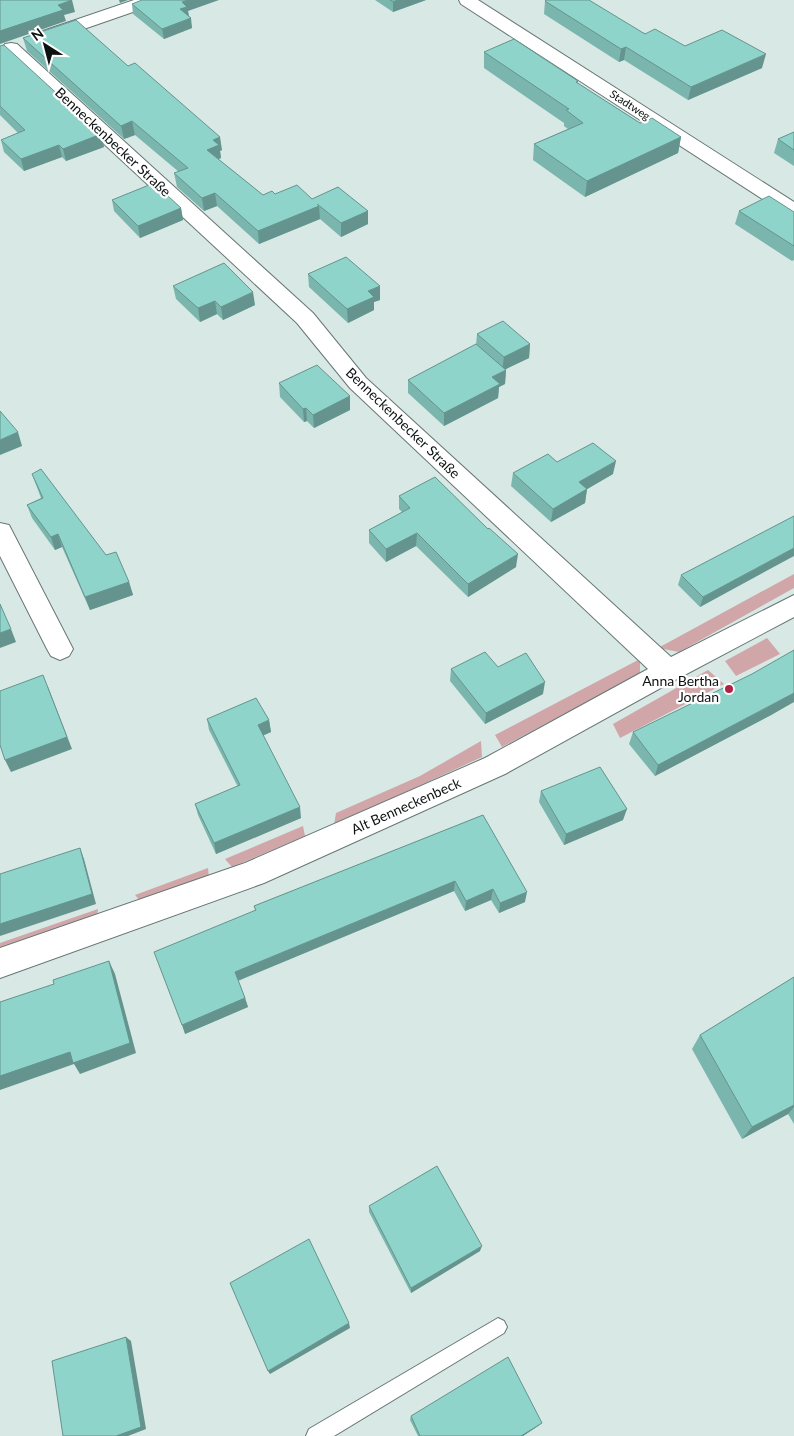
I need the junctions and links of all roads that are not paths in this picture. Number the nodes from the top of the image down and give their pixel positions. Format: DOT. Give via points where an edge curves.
graph roads {
  1 [pos="150,0"];
  2 [pos="467,0"];
  3 [pos="3,50"];
  4 [pos="794,211"];
  5 [pos="0,532"];
  6 [pos="794,605"];
  7 [pos="60,649"];
  8 [pos="668,671"];
  9 [pos="0,964"];
  10 [pos="498,1327"];
  11 [pos="316,1436"];
  1 -- 3 [label="street"];
  2 -- 4 [label="street, Stadtweg"];
  3 -- 8 [label="street, Benneckenbecker Straße" via="305,318 358,383"];
  5 -- 7 [label="street"];
  6 -- 8 [label="street, Alt Benneckenbeck"];
  8 -- 9 [label="street, Alt Benneckenbeck" via="495,766 253,874"];
  10 -- 11 [label="lane"];
}
